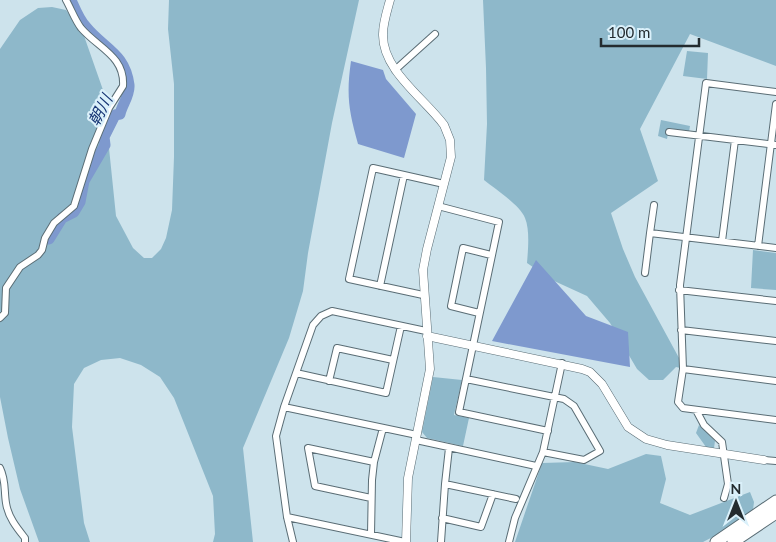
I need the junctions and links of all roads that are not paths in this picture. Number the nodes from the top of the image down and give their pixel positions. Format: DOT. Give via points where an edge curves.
graph roads {
  1 [pos="66,0"];
  2 [pos="390,0"];
  3 [pos="435,34"];
  4 [pos="395,70"];
  5 [pos="776,92"];
  6 [pos="776,104"];
  7 [pos="669,132"];
  8 [pos="699,136"];
  9 [pos="735,140"];
  10 [pos="773,145"];
  11 [pos="404,175"];
  12 [pos="444,184"];
  13 [pos="654,205"];
  14 [pos="438,206"];
  15 [pos="650,233"];
  16 [pos="686,237"];
  17 [pos="722,241"];
  18 [pos="758,246"];
  19 [pos="776,248"];
  20 [pos="491,255"];
  21 [pos="645,273"];
  22 [pos="380,286"];
  23 [pos="680,290"];
  24 [pos="424,295"];
  25 [pos="776,301"];
  26 [pos="479,313"];
  27 [pos="0,318"];
  28 [pos="401,326"];
  29 [pos="681,330"];
  30 [pos="427,334"];
  31 [pos="776,341"];
  32 [pos="473,345"];
  33 [pos="394,360"];
  34 [pos="562,364"];
  35 [pos="682,369"];
  36 [pos="296,373"];
  37 [pos="466,379"];
  38 [pos="329,381"];
  39 [pos="776,381"];
  40 [pos="555,397"];
  41 [pos="284,407"];
  42 [pos="696,410"];
  43 [pos="776,420"];
  44 [pos="383,428"];
  45 [pos="548,431"];
  46 [pos="417,438"];
  47 [pos="450,448"];
  48 [pos="543,452"];
  49 [pos="725,454"];
  50 [pos="764,460"];
  51 [pos="776,461"];
  52 [pos="374,462"];
  53 [pos="536,466"];
  54 [pos="0,468"];
  55 [pos="445,484"];
  56 [pos="493,494"];
  57 [pos="371,498"];
  58 [pos="724,498"];
  59 [pos="516,499"];
  60 [pos="776,501"];
  61 [pos="776,513"];
  62 [pos="287,517"];
  63 [pos="442,518"];
  64 [pos="371,534"];
  65 [pos="25,542"];
  66 [pos="293,542"];
  67 [pos="405,542"];
  68 [pos="441,542"];
  69 [pos="509,542"];
  70 [pos="716,542"];
  71 [pos="733,542"];
  1 -- 27 [label="street" via="79,26 115,58 122,70 123,86 109,108 92,149 74,206 54,223 42,250 15,274 6,288 5,312"];
  2 -- 4 [label="street" via="383,41"];
  3 -- 4 [label="street"];
  4 -- 12 [label="street" via="447,130 451,157"];
  5 -- 8 [label="street" via="706,83"];
  6 -- 10 [label="street"];
  7 -- 8 [label="street"];
  8 -- 9 [label="street"];
  8 -- 16 [label="street"];
  9 -- 10 [label="street"];
  9 -- 17 [label="street"];
  10 -- 18 [label="street"];
  11 -- 12 [label="street"];
  11 -- 22 [label="street"];
  11 -- 22 [label="street" via="373,168 349,279"];
  12 -- 14 [label="street"];
  13 -- 15 [label="street"];
  14 -- 20 [label="street" via="499,222"];
  14 -- 24 [label="street" via="424,260"];
  15 -- 16 [label="street"];
  15 -- 21 [label="street"];
  16 -- 17 [label="street"];
  16 -- 23 [label="street"];
  17 -- 18 [label="street"];
  18 -- 19 [label="street"];
  20 -- 26 [label="street"];
  20 -- 26 [label="street" via="463,248 451,306"];
  22 -- 24 [label="street"];
  23 -- 25 [label="street"];
  23 -- 29 [label="street"];
  24 -- 30 [label="street"];
  26 -- 32 [label="street"];
  28 -- 30 [label="street"];
  28 -- 33 [label="street"];
  28 -- 36 [label="street" via="326,312 313,325"];
  29 -- 31 [label="street"];
  29 -- 35 [label="street"];
  30 -- 32 [label="street"];
  30 -- 46 [label="street" via="430,369"];
  32 -- 34 [label="street"];
  32 -- 37 [label="street"];
  33 -- 38 [label="street" via="386,393"];
  33 -- 38 [label="street" via="337,348"];
  34 -- 40 [label="street"];
  34 -- 49 [label="street" via="595,376 628,427 646,440"];
  35 -- 39 [label="street"];
  35 -- 42 [label="street" via="678,402 683,408"];
  36 -- 38 [label="street"];
  36 -- 41 [label="street"];
  37 -- 40 [label="street"];
  37 -- 45 [label="street" via="459,412"];
  40 -- 45 [label="street"];
  40 -- 48 [label="street" via="574,406 600,451 584,460"];
  41 -- 44 [label="street"];
  41 -- 62 [label="street" via="276,436"];
  42 -- 43 [label="street"];
  42 -- 49 [label="street" via="704,425 722,442"];
  44 -- 46 [label="street"];
  44 -- 52 [label="street"];
  45 -- 48 [label="street"];
  46 -- 47 [label="street"];
  46 -- 67 [label="street" via="407,487"];
  47 -- 53 [label="street"];
  47 -- 55 [label="street"];
  48 -- 53 [label="street"];
  49 -- 50 [label="street"];
  49 -- 58 [label="street" via="728,484"];
  50 -- 51 [label="street"];
  52 -- 57 [label="street"];
  52 -- 57 [label="street" via="308,448 315,486"];
  53 -- 69 [label="street"];
  54 -- 65 [label="street" via="9,515"];
  55 -- 56 [label="street"];
  55 -- 63 [label="street"];
  56 -- 59 [label="street"];
  56 -- 63 [label="street" via="481,526"];
  57 -- 64 [label="street"];
  60 -- 70 [label="highway"];
  61 -- 71 [label="highway"];
  62 -- 64 [label="street"];
  62 -- 66 [label="street"];
  63 -- 68 [label="street"];
  64 -- 67 [label="street"];
}
